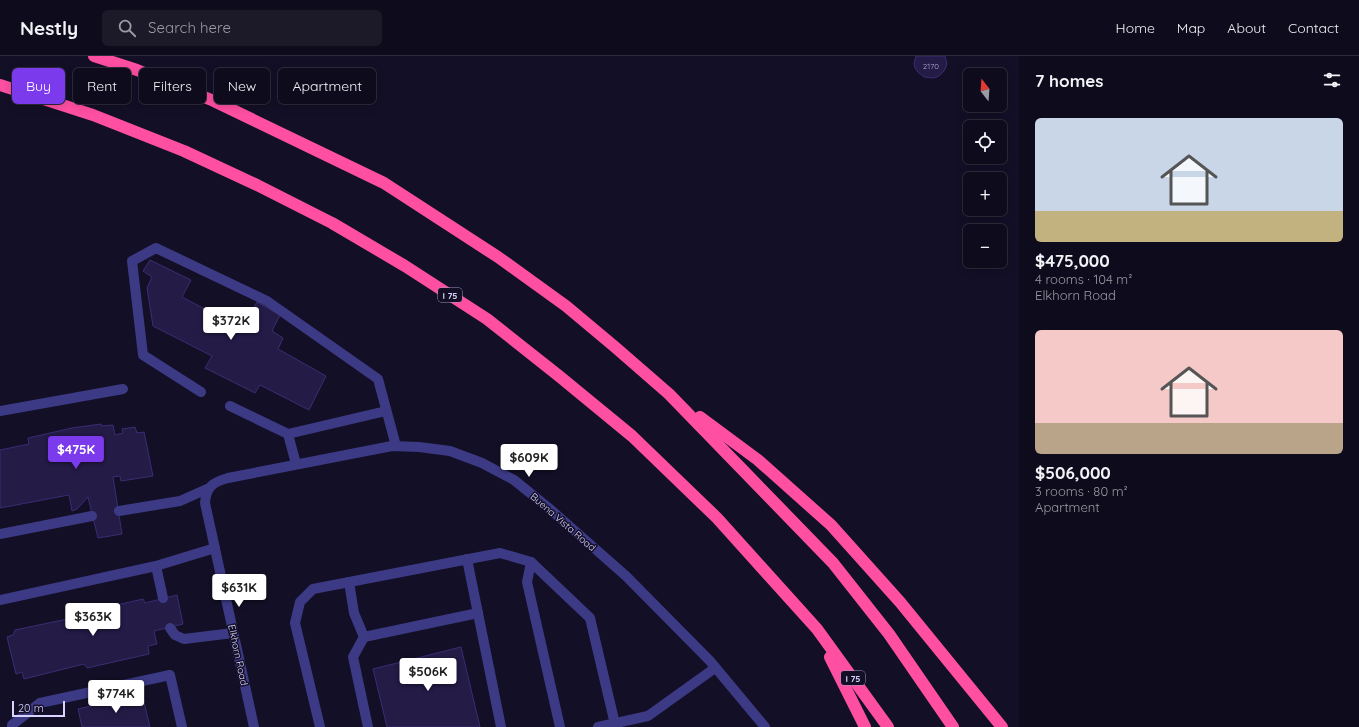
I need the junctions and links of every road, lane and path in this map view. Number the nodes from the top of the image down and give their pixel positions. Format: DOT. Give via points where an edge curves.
graph roads {
  1 [pos="94,56"];
  2 [pos="0,85"];
  3 [pos="123,389"];
  4 [pos="201,392"];
  5 [pos="669,394"];
  6 [pos="230,406"];
  7 [pos="0,411"];
  8 [pos="386,411"];
  9 [pos="288,434"];
  10 [pos="396,446"];
  11 [pos="296,464"];
  12 [pos="208,489"];
  13 [pos="119,511"];
  14 [pos="92,516"];
  15 [pos="0,534"];
  16 [pos="215,548"];
  17 [pos="467,560"];
  18 [pos="531,562"];
  19 [pos="156,566"];
  20 [pos="349,582"];
  21 [pos="163,598"];
  22 [pos="0,600"];
  23 [pos="478,613"];
  24 [pos="170,628"];
  25 [pos="817,630"];
  26 [pos="233,633"];
  27 [pos="364,637"];
  28 [pos="715,668"];
  29 [pos="615,724"];
  30 [pos="12,727"];
  31 [pos="182,727"];
  32 [pos="254,727"];
  33 [pos="320,727"];
  34 [pos="368,727"];
  35 [pos="501,727"];
  36 [pos="560,727"];
  37 [pos="598,727"];
  38 [pos="765,727"];
  39 [pos="865,727"];
  40 [pos="888,727"];
  41 [pos="953,727"];
  42 [pos="1002,727"];
  1 -- 5 [label="highway" via="214,101 384,183 498,257 566,306"];
  2 -- 25 [label="highway, I 75" via="93,115 184,151 258,185 332,223 487,319 632,436 717,518"];
  3 -- 7 [label="street"];
  4 -- 8 [label="street" via="143,355 132,261 156,248 268,301 378,379"];
  5 -- 41 [label="highway" via="833,563 889,634"];
  5 -- 42 [label="highway" via="758,460 831,524 900,602"];
  6 -- 9 [label="street"];
  8 -- 9 [label="street"];
  8 -- 10 [label="street"];
  9 -- 11 [label="street"];
  10 -- 11 [label="street, Buena Vista Road"];
  10 -- 28 [label="street, Buena Vista Road" via="450,451 482,463 514,480 626,576"];
  11 -- 12 [label="street, Buena Vista Road" via="218,480"];
  12 -- 13 [label="street, Buena Vista Road" via="180,501"];
  12 -- 16 [label="street, Elkhorn Road" via="205,503"];
  14 -- 15 [label="street"];
  16 -- 19 [label="street"];
  16 -- 26 [label="street, Elkhorn Road"];
  17 -- 18 [label="street" via="500,553"];
  17 -- 20 [label="street"];
  17 -- 23 [label="street"];
  18 -- 29 [label="street" via="590,618"];
  18 -- 36 [label="street" via="527,582"];
  19 -- 21 [label="street"];
  19 -- 22 [label="street"];
  20 -- 27 [label="street" via="354,613"];
  20 -- 33 [label="street" via="313,588 300,602 295,623"];
  23 -- 27 [label="street"];
  23 -- 35 [label="street"];
  24 -- 26 [label="street" via="175,635 184,639"];
  25 -- 39 [label="highway"];
  25 -- 40 [label="highway, I 75"];
  26 -- 32 [label="street, Elkhorn Road"];
  27 -- 34 [label="street" via="353,657"];
  28 -- 29 [label="street" via="648,716"];
  28 -- 38 [label="street, Buena Vista Road"];
  29 -- 37 [label="street"];
  30 -- 31 [label="street" via="40,703 170,675"];
}
